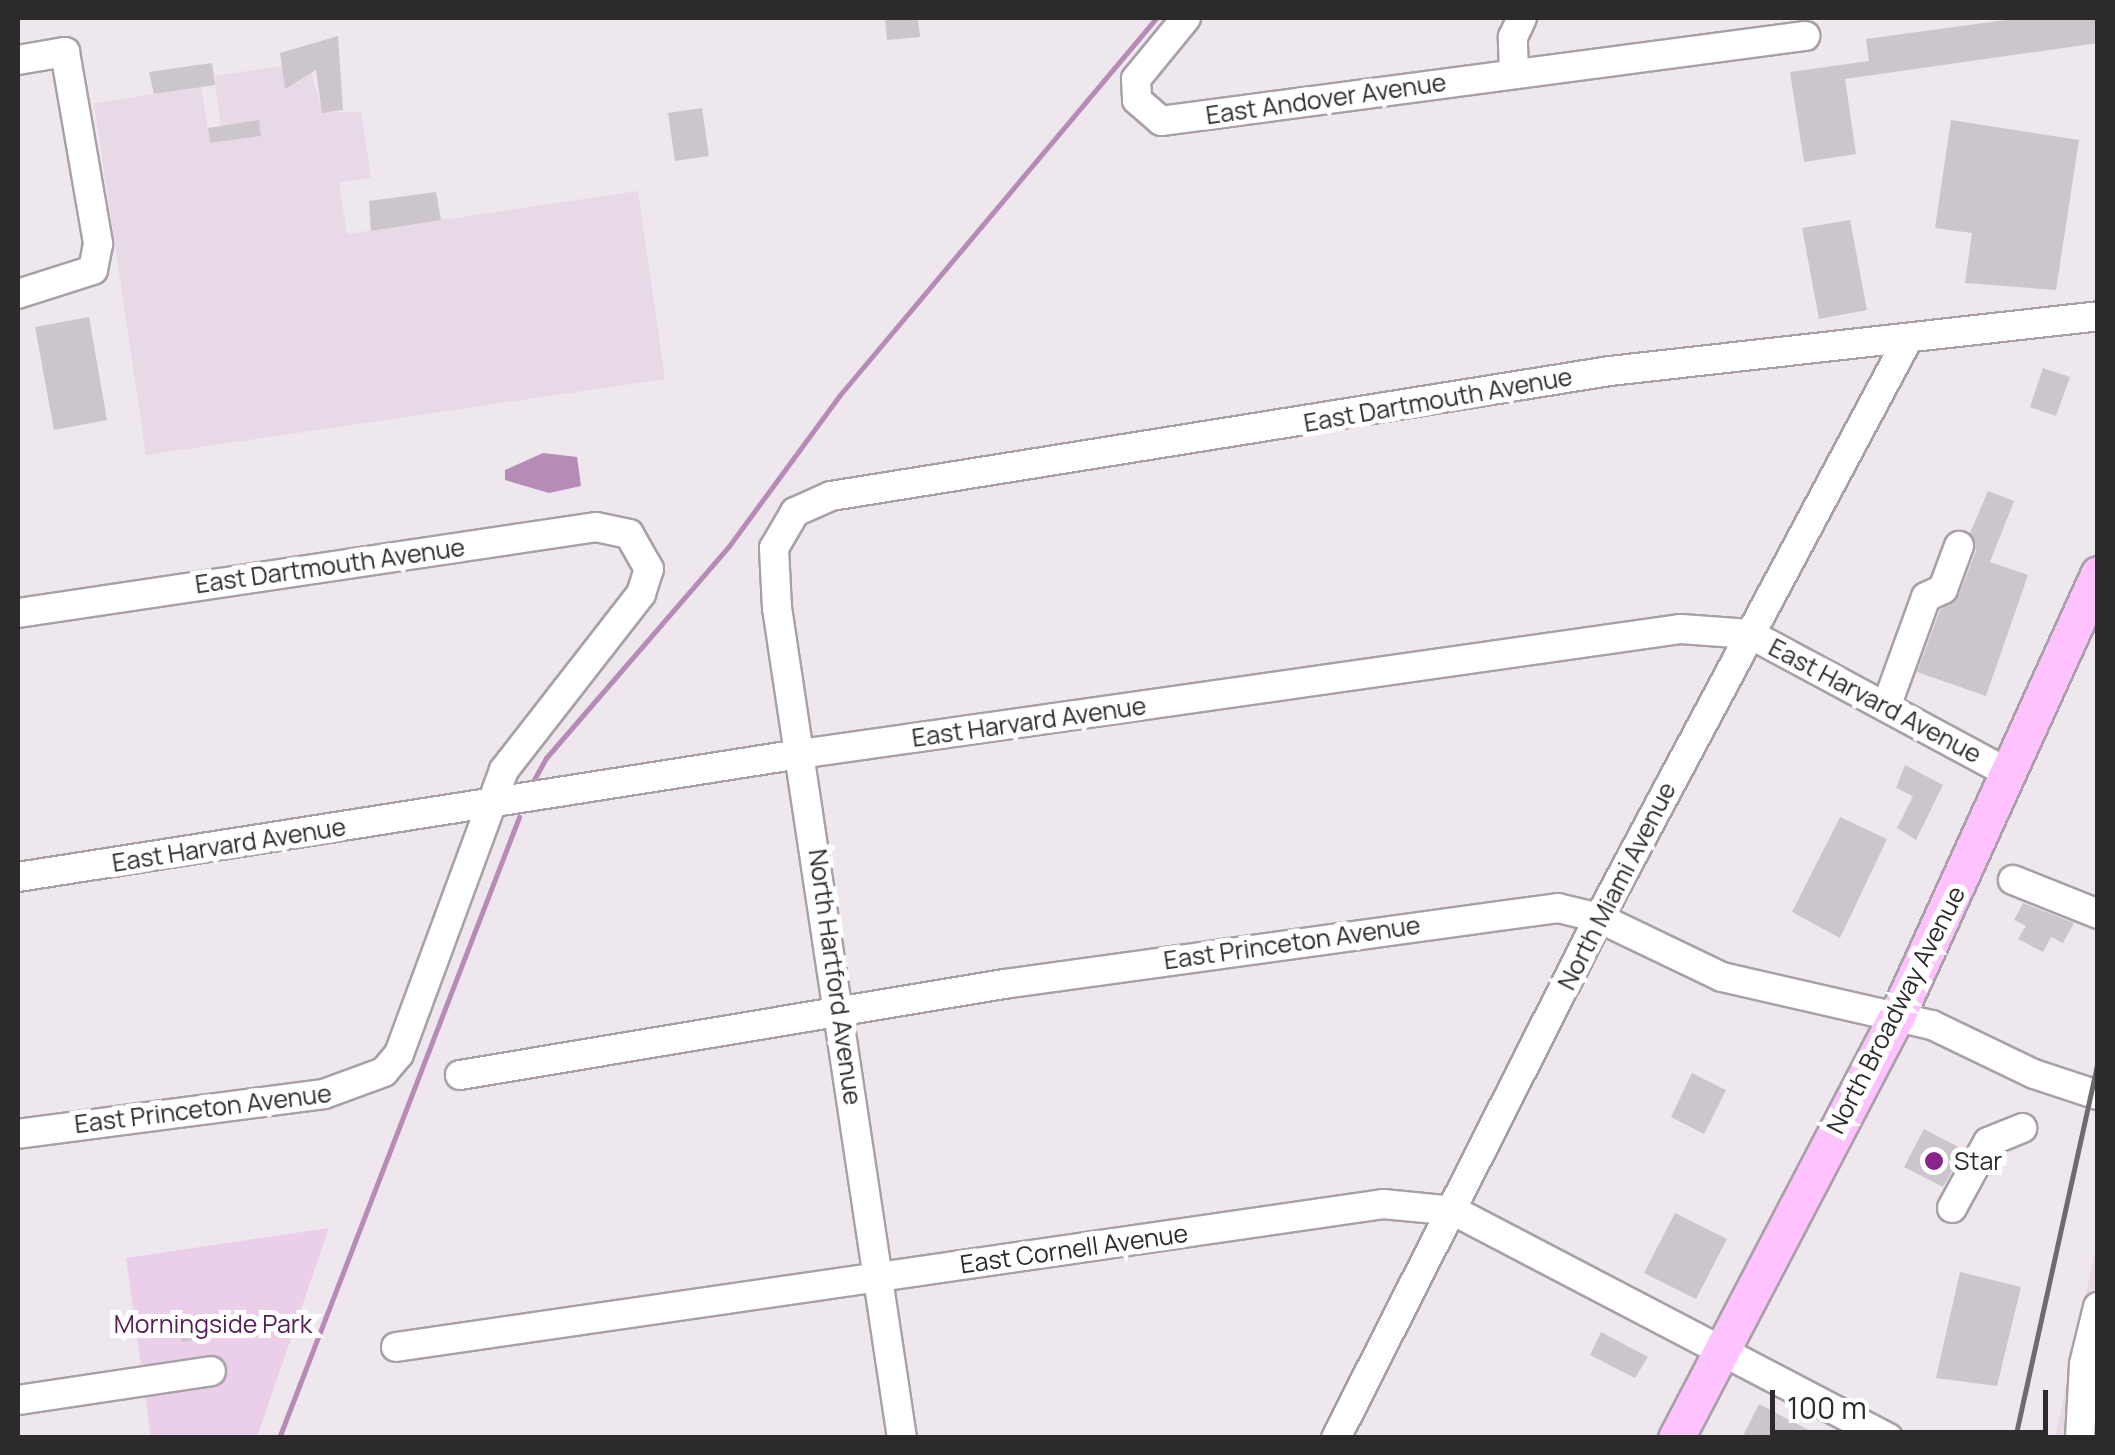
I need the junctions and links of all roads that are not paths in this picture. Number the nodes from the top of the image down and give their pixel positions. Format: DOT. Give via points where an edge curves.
graph roads {
  1 [pos="1186,18"];
  2 [pos="1522,18"];
  3 [pos="1805,36"];
  4 [pos="18,60"];
  5 [pos="1514,73"];
  6 [pos="18,294"];
  7 [pos="2098,316"];
  8 [pos="1908,339"];
  9 [pos="787,521"];
  10 [pos="1959,546"];
  11 [pos="2098,574"];
  12 [pos="18,613"];
  13 [pos="1750,634"];
  14 [pos="1886,707"];
  15 [pos="800,754"];
  16 [pos="2010,774"];
  17 [pos="489,805"];
  18 [pos="18,877"];
  19 [pos="2013,880"];
  20 [pos="2098,914"];
  21 [pos="1598,918"];
  22 [pos="839,1010"];
  23 [pos="1896,1018"];
  24 [pos="460,1075"];
  25 [pos="2098,1095"];
  26 [pos="2022,1128"];
  27 [pos="18,1134"];
  28 [pos="1952,1208"];
  29 [pos="1454,1211"];
  30 [pos="879,1276"];
  31 [pos="2098,1307"];
  32 [pos="396,1347"];
  33 [pos="1724,1348"];
  34 [pos="211,1372"];
  35 [pos="18,1400"];
  36 [pos="902,1438"];
  37 [pos="1336,1438"];
  38 [pos="1676,1438"];
  39 [pos="1888,1438"];
  40 [pos="2080,1438"];
  1 -- 5 [label="street, East Andover Avenue" via="1136,79 1143,109 1171,122"];
  2 -- 5 [label="street" via="1513,36"];
  3 -- 5 [label="street, East Andover Avenue"];
  4 -- 6 [label="street" via="65,52 98,244 93,270"];
  7 -- 8 [label="street, East Dartmouth Avenue"];
  8 -- 9 [label="street, East Dartmouth Avenue" via="1610,371 830,496"];
  8 -- 13 [label="street, North Miami Avenue"];
  9 -- 15 [label="street, North Hartford Avenue" via="772,562"];
  10 -- 14 [label="street" via="1942,589 1926,597"];
  11 -- 16 [label="main road, North Broadway Avenue"];
  12 -- 17 [label="street, East Dartmouth Avenue" via="596,527 618,529 638,542 649,569 641,594 534,728"];
  13 -- 14 [label="street, East Harvard Avenue"];
  13 -- 15 [label="street, East Harvard Avenue" via="1681,629"];
  13 -- 21 [label="street, North Miami Avenue"];
  14 -- 16 [label="street, East Harvard Avenue"];
  15 -- 17 [label="street, East Harvard Avenue"];
  15 -- 22 [label="street, North Hartford Avenue"];
  16 -- 23 [label="main road, North Broadway Avenue"];
  17 -- 18 [label="street, East Harvard Avenue"];
  17 -- 27 [label="street, East Princeton Avenue" via="399,1054 384,1072 324,1094"];
  19 -- 20 [label="street"];
  21 -- 22 [label="street, East Princeton Avenue" via="1558,908 1488,914"];
  21 -- 23 [label="street, East Princeton Avenue" via="1722,977"];
  21 -- 29 [label="street, North Miami Avenue"];
  22 -- 24 [label="street, East Princeton Avenue"];
  22 -- 30 [label="street, North Hartford Avenue"];
  23 -- 25 [label="street, East Princeton Avenue" via="1932,1025 2034,1074"];
  23 -- 33 [label="main road, North Broadway Avenue"];
  26 -- 28 [label="street" via="1988,1142"];
  29 -- 30 [label="street, East Cornell Avenue" via="1383,1204"];
  29 -- 33 [label="street, East Cornell Avenue"];
  29 -- 37 [label="street, North Miami Avenue"];
  30 -- 32 [label="street, East Cornell Avenue"];
  30 -- 36 [label="street, North Hartford Avenue"];
  31 -- 40 [label="street" via="2084,1364"];
  33 -- 38 [label="main road, North Broadway Avenue"];
  33 -- 39 [label="street, East Cornell Avenue"];
  34 -- 35 [label="street"];
}
